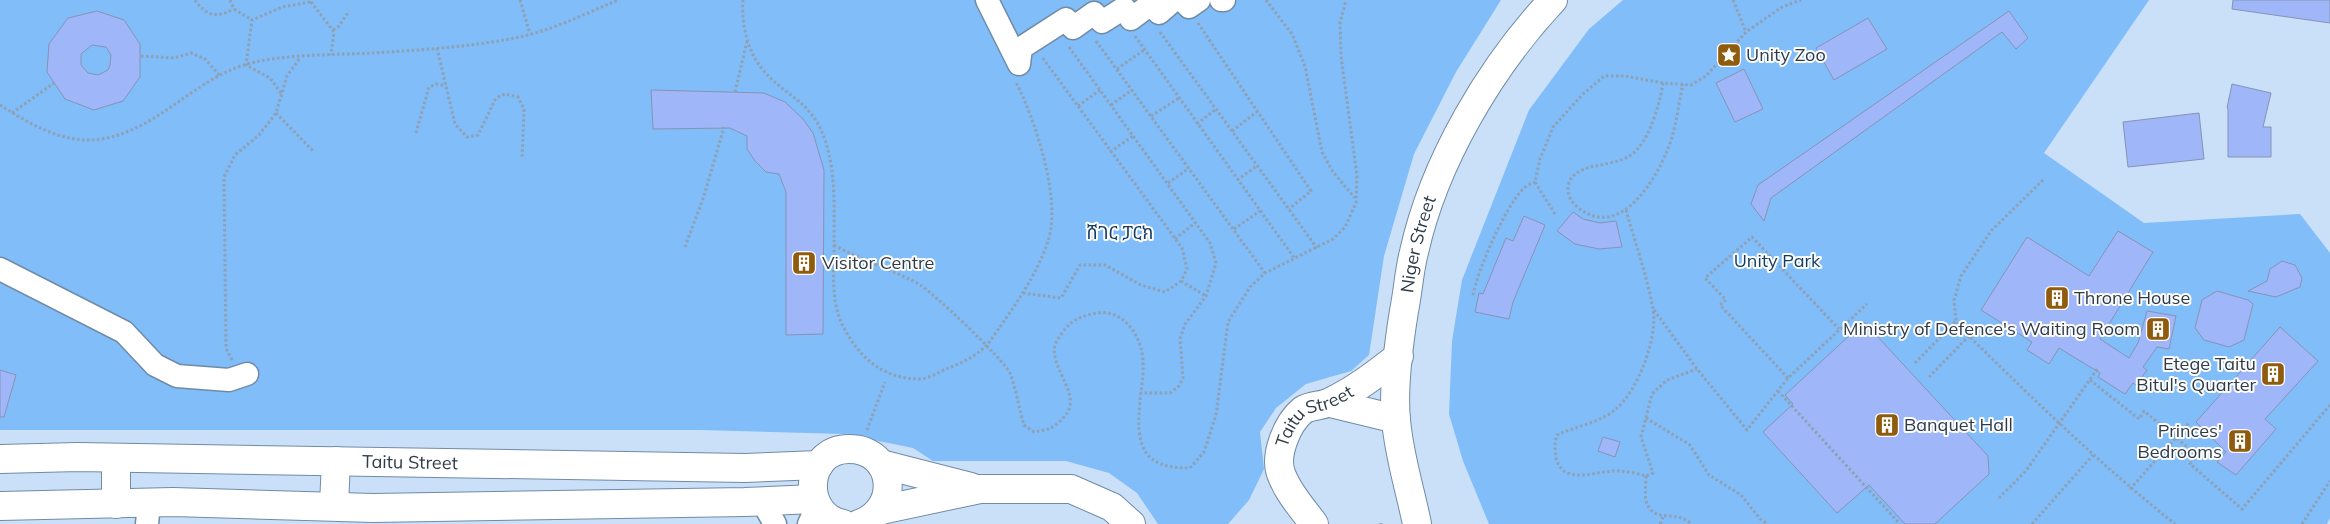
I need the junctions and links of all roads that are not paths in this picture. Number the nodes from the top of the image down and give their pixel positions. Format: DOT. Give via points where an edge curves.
graph roads {
  1 [pos="987,0"];
  2 [pos="1174,0"];
  3 [pos="1554,0"];
  4 [pos="0,269"];
  5 [pos="1399,356"];
  6 [pos="247,374"];
  7 [pos="1330,403"];
  8 [pos="1396,419"];
  9 [pos="870,457"];
  10 [pos="116,458"];
  11 [pos="172,458"];
  12 [pos="0,459"];
  13 [pos="281,461"];
  14 [pos="336,461"];
  15 [pos="819,465"];
  16 [pos="980,489"];
  17 [pos="116,504"];
  18 [pos="280,504"];
  19 [pos="334,505"];
  20 [pos="0,506"];
  21 [pos="156,510"];
  22 [pos="813,510"];
  23 [pos="768,513"];
  24 [pos="869,522"];
  25 [pos="843,524"];
  26 [pos="1131,524"];
  27 [pos="1314,524"];
  28 [pos="1418,524"];
  1 -- 2 [label="street" via="1019,64 1021,48 1066,19 1073,28 1094,13 1102,22 1124,8 1131,18 1151,4 1159,13"];
  3 -- 5 [label="main road, Niger Street" via="1532,22 1485,88 1436,184 1414,252"];
  4 -- 6 [label="street" via="124,332 154,365 177,376 229,380"];
  5 -- 7 [label="main road, Taitu Street" via="1364,384"];
  5 -- 8 [label="main road, Niger Street"];
  7 -- 8 [label="main road"];
  7 -- 27 [label="main road, Taitu Street" via="1304,410 1284,437 1280,455 1281,475"];
  8 -- 28 [label="main road, Niger Street" via="1404,470"];
  9 -- 15 [label="main road" via="848,449 836,451"];
  9 -- 16 [label="main road"];
  9 -- 24 [label="main road" via="887,475 889,487 887,499"];
  10 -- 11 [label="main road, Taitu Street"];
  10 -- 12 [label="main road, Taitu Street"];
  10 -- 17 [label="main road"];
  11 -- 13 [label="main road, Taitu Street"];
  11 -- 21 [label="main road"];
  13 -- 14 [label="main road, Taitu Street"];
  13 -- 18 [label="main road"];
  14 -- 15 [label="main road, Taitu Street" via="745,468"];
  14 -- 19 [label="main road"];
  15 -- 22 [label="main road" via="812,485"];
  16 -- 24 [label="main road"];
  16 -- 26 [label="main road" via="1071,490 1112,507"];
  17 -- 20 [label="main road"];
  17 -- 21 [label="main road"];
  18 -- 19 [label="main road"];
  18 -- 21 [label="main road"];
  19 -- 23 [label="main road"];
  22 -- 23 [label="main road"];
  22 -- 25 [label="main road"];
}
